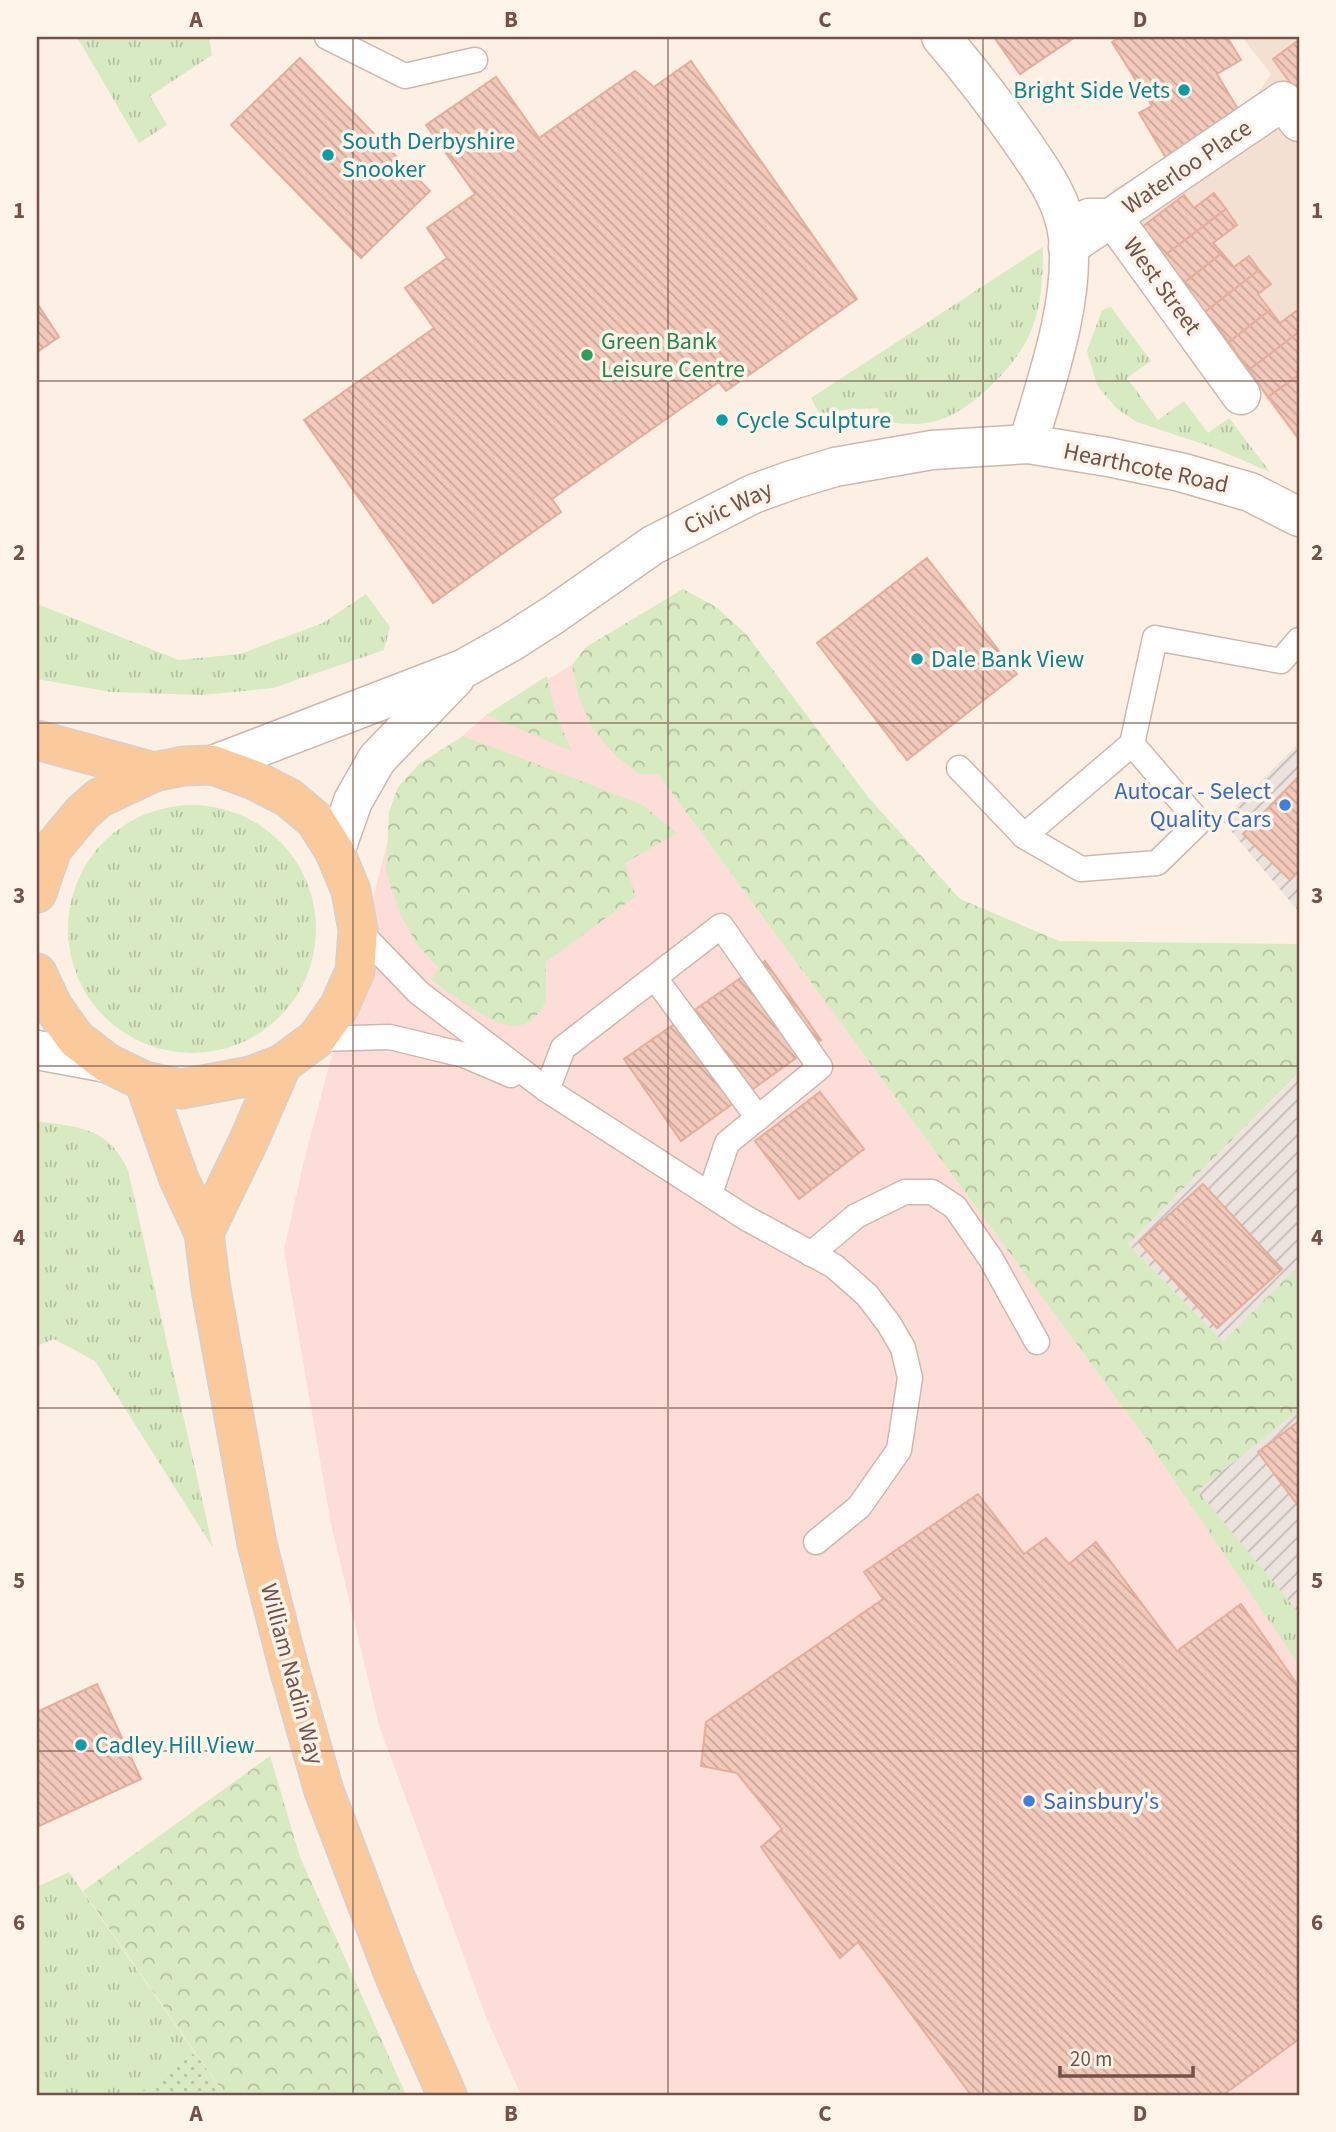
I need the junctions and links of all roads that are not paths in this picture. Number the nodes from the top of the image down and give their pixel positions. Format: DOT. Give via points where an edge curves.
graph roads {
  1 [pos="327,37"];
  2 [pos="941,37"];
  3 [pos="475,60"];
  4 [pos="1299,122"];
  5 [pos="1112,218"];
  6 [pos="1066,233"];
  7 [pos="1241,395"];
  8 [pos="1028,444"];
  9 [pos="1299,517"];
  10 [pos="1299,640"];
  11 [pos="463,669"];
  12 [pos="37,740"];
  13 [pos="1132,744"];
  14 [pos="213,765"];
  15 [pos="959,768"];
  16 [pos="154,772"];
  17 [pos="1024,836"];
  18 [pos="335,852"];
  19 [pos="37,893"];
  20 [pos="358,930"];
  21 [pos="37,973"];
  22 [pos="655,978"];
  23 [pos="316,1039"];
  24 [pos="37,1050"];
  25 [pos="107,1063"];
  26 [pos="282,1064"];
  27 [pos="144,1081"];
  28 [pos="547,1090"];
  29 [pos="758,1118"];
  30 [pos="710,1194"];
  31 [pos="204,1233"];
  32 [pos="811,1255"];
  33 [pos="1037,1342"];
  34 [pos="816,1542"];
  35 [pos="447,2095"];
  1 -- 3 [label="lane" via="405,76"];
  2 -- 6 [label="street" via="995,102 1053,187"];
  4 -- 5 [label="street, Waterloo Place" via="1283,101"];
  5 -- 6 [label="street, Waterloo Place"];
  5 -- 7 [label="street, West Street"];
  6 -- 8 [label="street" via="1064,304"];
  8 -- 9 [label="street, Hearthcote Road" via="1180,471 1250,492"];
  8 -- 11 [label="street, Civic Way" via="876,459 835,467 753,494 653,545 553,615"];
  10 -- 13 [label="lane" via="1281,661 1155,638"];
  11 -- 14 [label="street, Civic Way"];
  11 -- 18 [label="street, Civic Way" via="377,759 353,801"];
  12 -- 16 [label="main road"];
  13 -- 17 [label="lane"];
  13 -- 17 [label="lane" via="1199,822 1157,863 1081,869"];
  14 -- 16 [label="main road" via="183,765"];
  14 -- 18 [label="main road" via="289,798 315,820"];
  15 -- 17 [label="lane"];
  16 -- 19 [label="main road" via="99,798 82,813 52,849"];
  18 -- 20 [label="main road" via="351,891"];
  20 -- 23 [label="main road" via="355,971 339,1007"];
  20 -- 28 [label="lane" via="419,993"];
  21 -- 25 [label="main road" via="53,1007 76,1039"];
  22 -- 28 [label="lane" via="563,1048"];
  22 -- 29 [label="lane"];
  22 -- 29 [label="lane" via="721,926 820,1067"];
  23 -- 26 [label="main road"];
  23 -- 28 [label="lane" via="390,1037 464,1055"];
  24 -- 25 [label="street"];
  25 -- 27 [label="main road"];
  26 -- 27 [label="main road" via="251,1076 181,1089"];
  26 -- 31 [label="main road"];
  27 -- 31 [label="main road, William Nadin Way"];
  28 -- 30 [label="lane"];
  29 -- 30 [label="lane" via="727,1143"];
  30 -- 32 [label="lane"];
  31 -- 35 [label="main road, William Nadin Way" via="257,1544 288,1665 324,1791 395,1977"];
  32 -- 33 [label="lane" via="856,1216 905,1192 932,1192 956,1207"];
  32 -- 34 [label="lane" via="834,1266 867,1294 903,1348 909,1378 900,1450 859,1507"];
}
